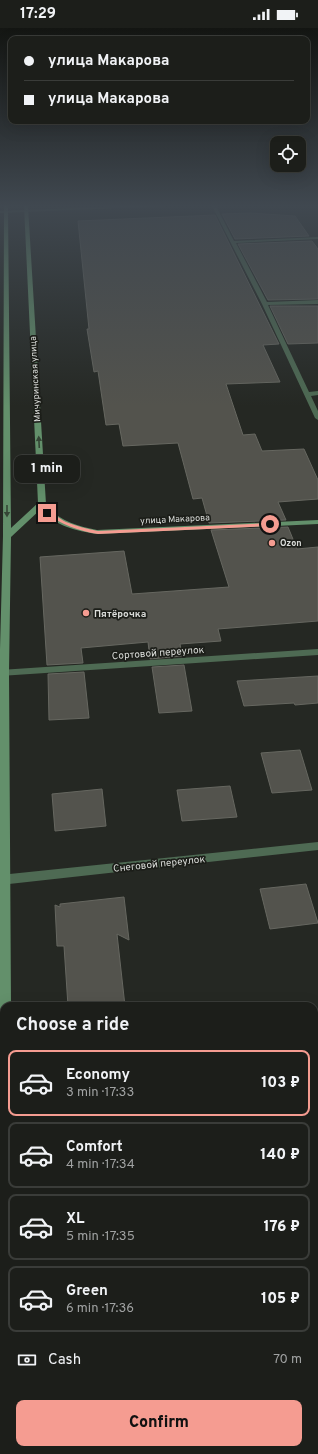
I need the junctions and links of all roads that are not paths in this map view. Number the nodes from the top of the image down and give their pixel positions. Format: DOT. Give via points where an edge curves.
graph roads {
  1 [pos="4,273"];
  2 [pos="29,273"];
  3 [pos="249,273"];
  4 [pos="318,302"];
  5 [pos="265,304"];
  6 [pos="318,393"];
  7 [pos="308,394"];
  8 [pos="318,418"];
  9 [pos="42,504"];
  10 [pos="318,522"];
  11 [pos="4,536"];
  12 [pos="318,652"];
  13 [pos="2,673"];
  14 [pos="318,846"];
  15 [pos="2,880"];
  16 [pos="5,1002"];
  1 -- 11 [label="main road, one-way"];
  9 -- 2 [label="main road, Мичуринская улица, one-way"];
  3 -- 5 [label="street"];
  4 -- 5 [label="street"];
  5 -- 7 [label="street"];
  6 -- 7 [label="street"];
  7 -- 8 [label="street"];
  9 -- 10 [label="main road, улица Макарова" via="47,513 63,522 86,531 98,532"];
  9 -- 11 [label="main road"];
  11 -- 13 [label="main road"];
  12 -- 13 [label="street, Сортовой переулок"];
  13 -- 15 [label="main road"];
  14 -- 15 [label="street, Снеговой переулок"];
  15 -- 16 [label="main road"];
}
